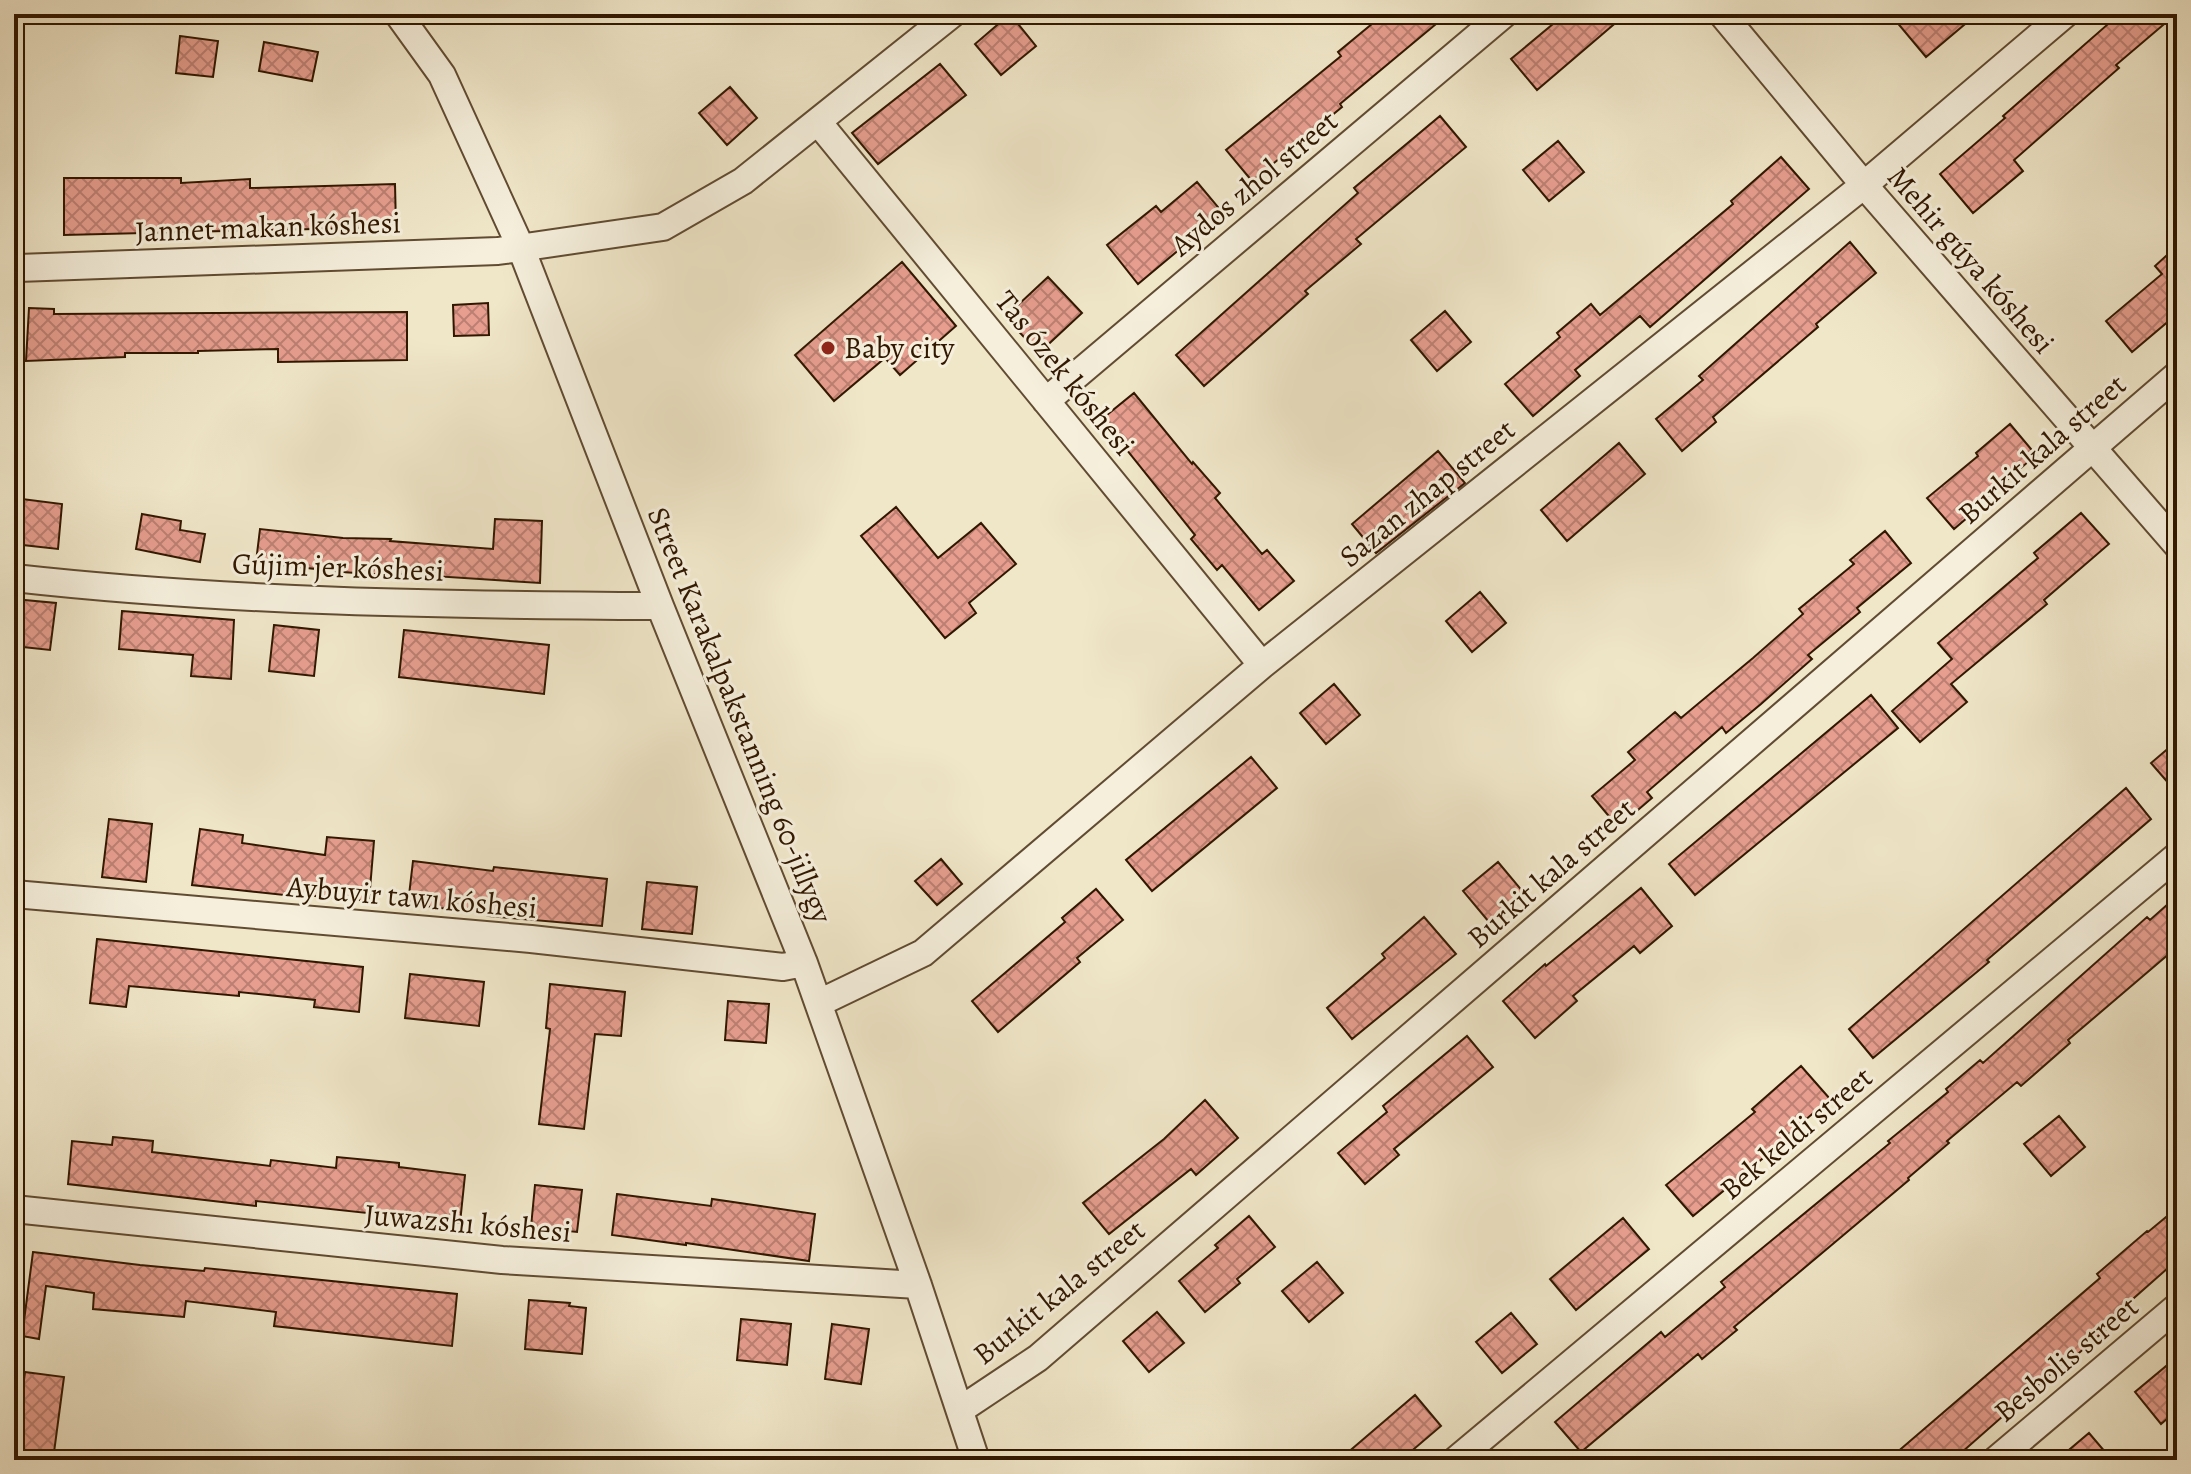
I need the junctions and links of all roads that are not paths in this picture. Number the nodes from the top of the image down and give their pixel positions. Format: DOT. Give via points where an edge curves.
graph roads {
  1 [pos="398,14"];
  2 [pos="952,14"];
  3 [pos="1504,14"];
  4 [pos="1722,14"];
  5 [pos="2065,14"];
  6 [pos="818,122"];
  7 [pos="1864,185"];
  8 [pos="521,248"];
  9 [pos="18,268"];
  10 [pos="2177,375"];
  11 [pos="1046,401"];
  12 [pos="2092,448"];
  13 [pos="2177,545"];
  14 [pos="14,578"];
  15 [pos="660,606"];
  16 [pos="1262,665"];
  17 [pos="2177,856"];
  18 [pos="14,894"];
  19 [pos="804,963"];
  20 [pos="819,1003"];
  21 [pos="14,1209"];
  22 [pos="918,1285"];
  23 [pos="2177,1307"];
  24 [pos="960,1410"];
  25 [pos="976,1460"];
  26 [pos="1456,1460"];
  27 [pos="1996,1460"];
  1 -- 8 [label="street, Street Karakalpakstanning 60-jillygy" via="442,75"];
  2 -- 6 [label="street"];
  3 -- 11 [label="street, Aydos zhol street"];
  4 -- 7 [label="street, Mehir gúyа kóshesi"];
  5 -- 7 [label="street, Sazan zhap street"];
  6 -- 8 [label="street" via="743,181 663,227"];
  6 -- 11 [label="street, Tas ózek kóshesi"];
  7 -- 12 [label="street, Mehir gúyа kóshesi"];
  7 -- 16 [label="street, Sazan zhap street"];
  8 -- 9 [label="street, Jannet makan kóshesi"];
  8 -- 15 [label="street, Street Karakalpakstanning 60-jillygy"];
  10 -- 12 [label="street, Burkit kala street"];
  11 -- 16 [label="street, Tas ózek kóshesi"];
  12 -- 13 [label="street, Mehir gúyа kóshesi"];
  12 -- 24 [label="street, Burkit kala street" via="1038,1358"];
  14 -- 15 [label="street, Gújim jer kóshesi" via="398,604"];
  15 -- 19 [label="street, Street Karakalpakstanning 60-jillygy"];
  16 -- 20 [label="street, Sazan zhap street" via="923,953"];
  17 -- 26 [label="street, Bek keldi street"];
  18 -- 19 [label="street, Aybuyir tawı kóshesi" via="531,939 783,967"];
  19 -- 20 [label="street, Street Karakalpakstanning 60-jillygy"];
  20 -- 22 [label="street, Street Karakalpakstanning 60-jillygy"];
  21 -- 22 [label="street, Juwazshı kóshesi" via="502,1260"];
  22 -- 24 [label="street, Street Karakalpakstanning 60-jillygy"];
  23 -- 27 [label="street, Besbolis street"];
  24 -- 25 [label="street, Street Karakalpakstanning 60-jillygy"];
}
